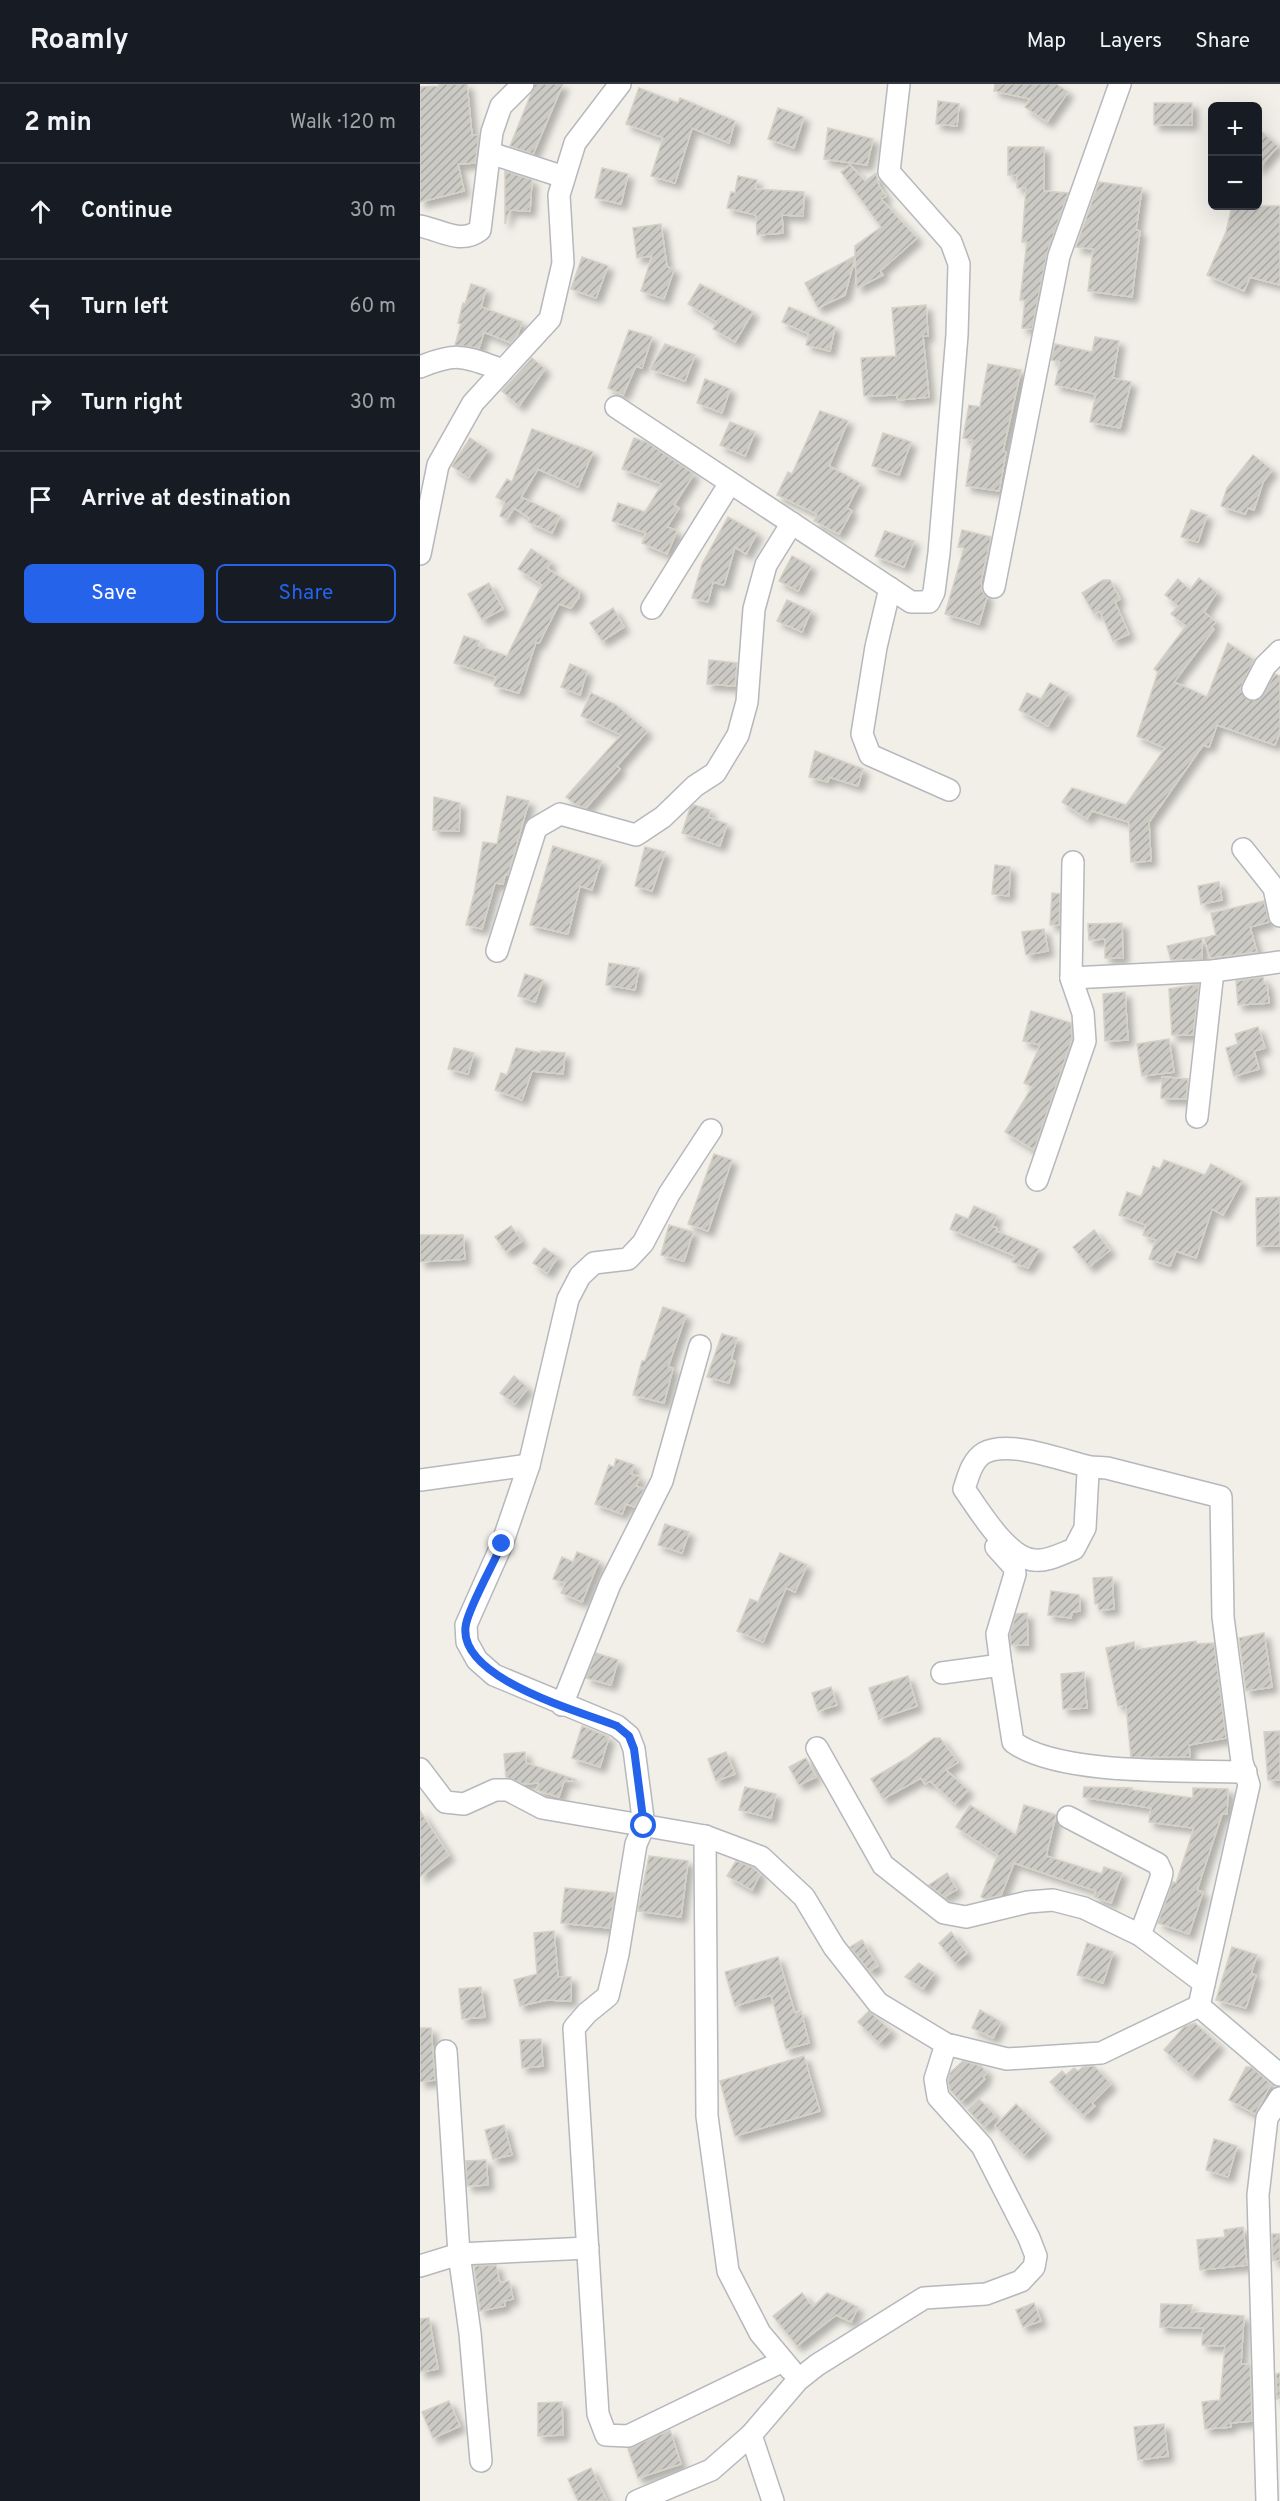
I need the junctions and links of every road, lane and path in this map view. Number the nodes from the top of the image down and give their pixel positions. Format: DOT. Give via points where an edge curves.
graph roads {
  1 [pos="523,84"];
  2 [pos="620,84"];
  3 [pos="899,84"];
  4 [pos="1120,84"];
  5 [pos="490,153"];
  6 [pos="564,177"];
  7 [pos="420,226"];
  8 [pos="420,366"];
  9 [pos="503,370"];
  10 [pos="616,407"];
  11 [pos="730,483"];
  12 [pos="792,523"];
  13 [pos="420,555"];
  14 [pos="994,587"];
  15 [pos="890,588"];
  16 [pos="652,608"];
  17 [pos="1280,651"];
  18 [pos="1253,689"];
  19 [pos="950,790"];
  20 [pos="1243,849"];
  21 [pos="1073,862"];
  22 [pos="1280,916"];
  23 [pos="497,951"];
  24 [pos="1280,962"];
  25 [pos="1213,972"];
  26 [pos="1071,978"];
  27 [pos="1197,1117"];
  28 [pos="711,1130"];
  29 [pos="1037,1180"];
  30 [pos="700,1346"];
  31 [pos="529,1465"];
  32 [pos="1091,1467"];
  33 [pos="420,1480"];
  34 [pos="961,1509"];
  35 [pos="1001,1665"];
  36 [pos="942,1673"];
  37 [pos="561,1705"];
  38 [pos="817,1748"];
  39 [pos="420,1769"];
  40 [pos="1246,1772"];
  41 [pos="1068,1817"];
  42 [pos="644,1826"];
  43 [pos="705,1836"];
  44 [pos="1140,1935"];
  45 [pos="1204,1983"];
  46 [pos="1199,2006"];
  47 [pos="946,2044"];
  48 [pos="446,2051"];
  49 [pos="1280,2075"];
  50 [pos="1280,2098"];
  51 [pos="588,2248"];
  52 [pos="459,2254"];
  53 [pos="420,2266"];
  54 [pos="783,2361"];
  55 [pos="798,2380"];
  56 [pos="1273,2430"];
  57 [pos="751,2435"];
  58 [pos="481,2461"];
  59 [pos="637,2501"];
  60 [pos="773,2501"];
  61 [pos="1267,2501"];
  1 -- 5 [label="street" via="501,106"];
  2 -- 6 [label="street" via="575,143"];
  3 -- 15 [label="street" via="890,172 951,242 958,264 957,335 934,592 929,602 911,602"];
  4 -- 14 [label="street" via="1059,256"];
  5 -- 6 [label="street"];
  5 -- 7 [label="street" via="480,230 472,237 454,237"];
  6 -- 9 [label="street" via="559,195 563,263 550,319"];
  8 -- 9 [label="street" via="446,356 468,358"];
  9 -- 13 [label="street" via="473,403 438,465"];
  10 -- 11 [label="street"];
  11 -- 12 [label="street"];
  11 -- 16 [label="street"];
  12 -- 15 [label="street"];
  12 -- 23 [label="street" via="766,565 754,609 747,702 738,735 715,773 636,835 560,814 536,828"];
  15 -- 19 [label="street" via="862,734 870,755"];
  17 -- 18 [label="street" via="1265,666"];
  20 -- 22 [label="street" via="1274,888"];
  21 -- 26 [label="street"];
  24 -- 25 [label="street"];
  25 -- 26 [label="street"];
  25 -- 27 [label="street"];
  26 -- 29 [label="street" via="1083,1013 1085,1041"];
  28 -- 31 [label="street" via="643,1243 628,1259 594,1263 580,1276 568,1299"];
  30 -- 37 [label="street" via="662,1481 609,1584"];
  31 -- 33 [label="street"];
  31 -- 37 [label="street" via="502,1544 466,1625 467,1642 477,1660 494,1676"];
  32 -- 32 [label="street" via="1003,1447 983,1454 970,1469 964,1489 1012,1553 1033,1561 1047,1559 1074,1549 1085,1528"];
  32 -- 40 [label="street" via="1221,1497 1223,1617"];
  34 -- 35 [label="street" via="1016,1574 997,1634"];
  35 -- 36 [label="street"];
  35 -- 40 [label="street" via="1013,1742 1027,1752 1113,1767"];
  37 -- 42 [label="street" via="617,1726 629,1736"];
  38 -- 44 [label="street" via="884,1864 944,1913 966,1917 1053,1900 1084,1908"];
  39 -- 42 [label="street" via="445,1802 464,1803 495,1790 508,1790 542,1808"];
  40 -- 45 [label="street" via="1249,1785"];
  41 -- 44 [label="street" via="1158,1864 1160,1881"];
  42 -- 43 [label="street"];
  42 -- 51 [label="street" via="636,1844 609,1996 574,2028"];
  43 -- 47 [label="street" via="761,1857 804,1897 834,1947 878,2003"];
  43 -- 54 [label="street" via="707,2116 728,2271 760,2333"];
  44 -- 45 [label="street"];
  45 -- 46 [label="street"];
  46 -- 47 [label="street" via="1101,2054 1007,2060"];
  46 -- 49 [label="street"];
  47 -- 55 [label="street" via="935,2079 938,2097 982,2146 1029,2238 1036,2256 1034,2267 1021,2281 986,2294 924,2298"];
  48 -- 52 [label="street"];
  50 -- 56 [label="street" via="1267,2118 1258,2195"];
  51 -- 52 [label="street"];
  51 -- 54 [label="street" via="598,2414 606,2435 628,2436"];
  52 -- 53 [label="street"];
  52 -- 58 [label="street"];
  54 -- 55 [label="street"];
  55 -- 57 [label="street"];
  56 -- 61 [label="street"];
  57 -- 59 [label="street" via="711,2470"];
  57 -- 60 [label="street"];
}
